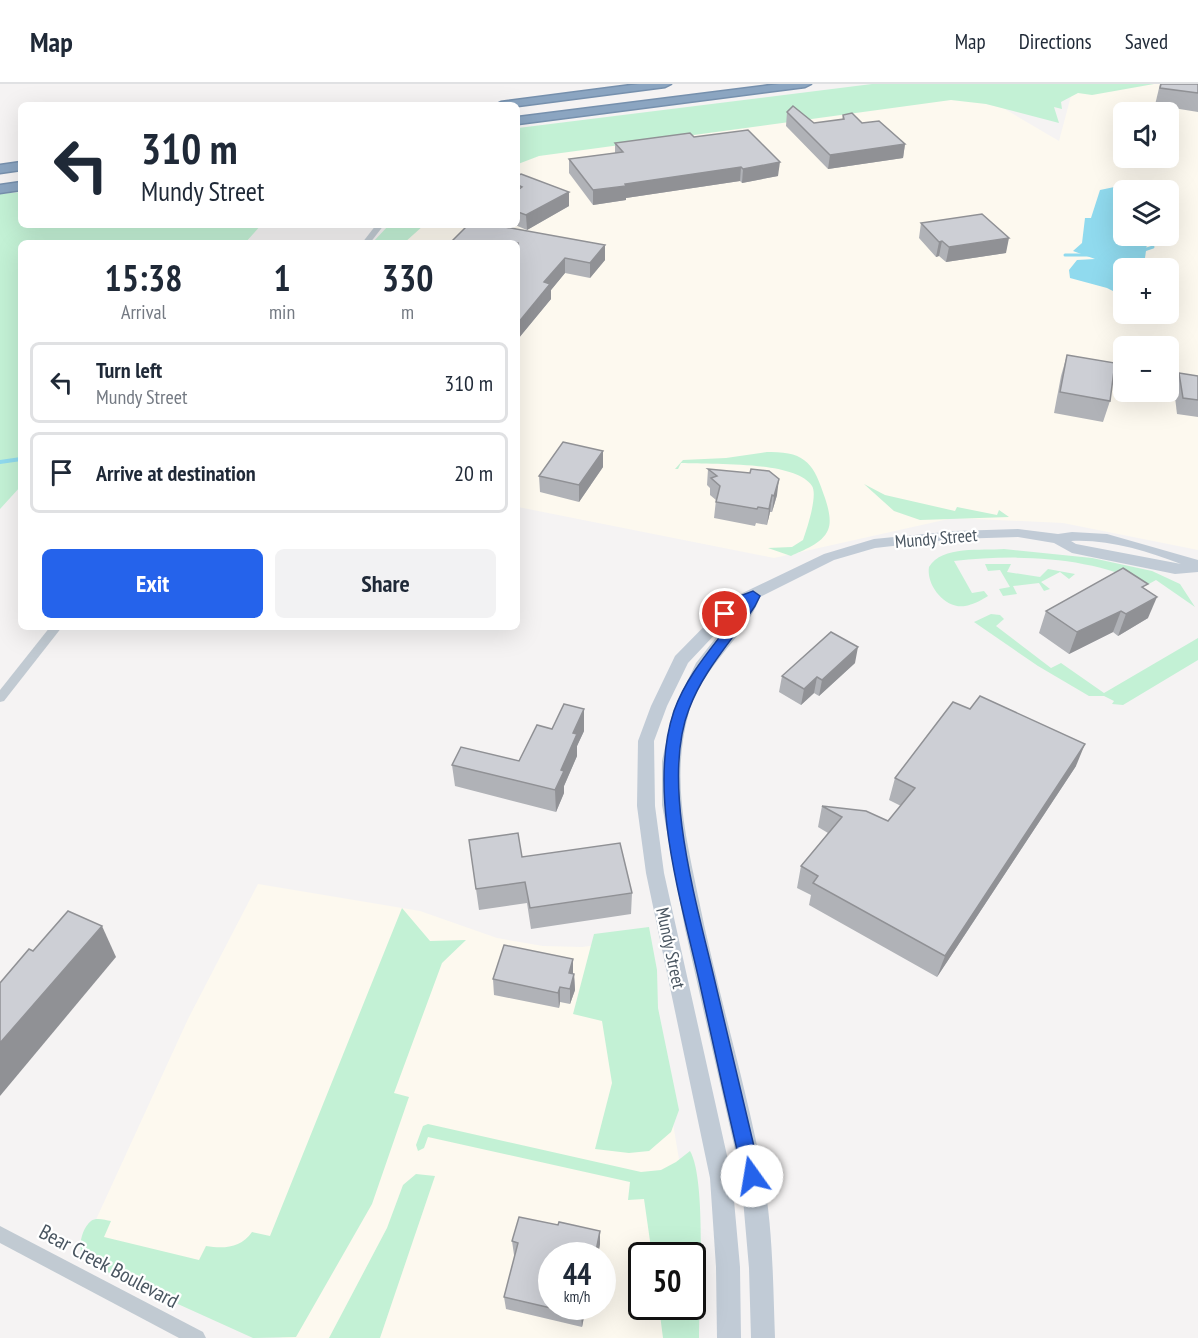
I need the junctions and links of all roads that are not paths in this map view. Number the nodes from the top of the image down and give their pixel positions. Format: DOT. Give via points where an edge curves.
graph roads {
  1 [pos="642,84"];
  2 [pos="665,84"];
  3 [pos="805,84"];
  4 [pos="517,102"];
  5 [pos="520,103"];
  6 [pos="520,121"];
  7 [pos="18,166"];
  8 [pos="0,169"];
  9 [pos="18,186"];
  10 [pos="0,189"];
  11 [pos="378,228"];
  12 [pos="368,240"];
  13 [pos="1198,566"];
  14 [pos="753,596"];
  15 [pos="54,630"];
  16 [pos="0,698"];
  17 [pos="0,1234"];
  18 [pos="197,1338"];
  19 [pos="729,1338"];
  20 [pos="764,1338"];
  1 -- 4 [label="highway"];
  2 -- 5 [label="highway"];
  3 -- 6 [label="highway"];
  7 -- 8 [label="highway"];
  9 -- 10 [label="highway"];
  11 -- 12 [label="street"];
  13 -- 14 [label="main road, Mundy Street" via="1175,569 1072,548 1058,539 1018,533 955,534 874,544 829,557"];
  14 -- 19 [label="main road, Mundy Street" via="736,602 681,660 646,741 646,806 655,873 721,1178"];
  14 -- 20 [label="main road, Mundy Street" via="702,668 681,711 671,761 671,805 752,1176"];
  15 -- 16 [label="street"];
  17 -- 18 [label="street, Bear Creek Boulevard"];
}
